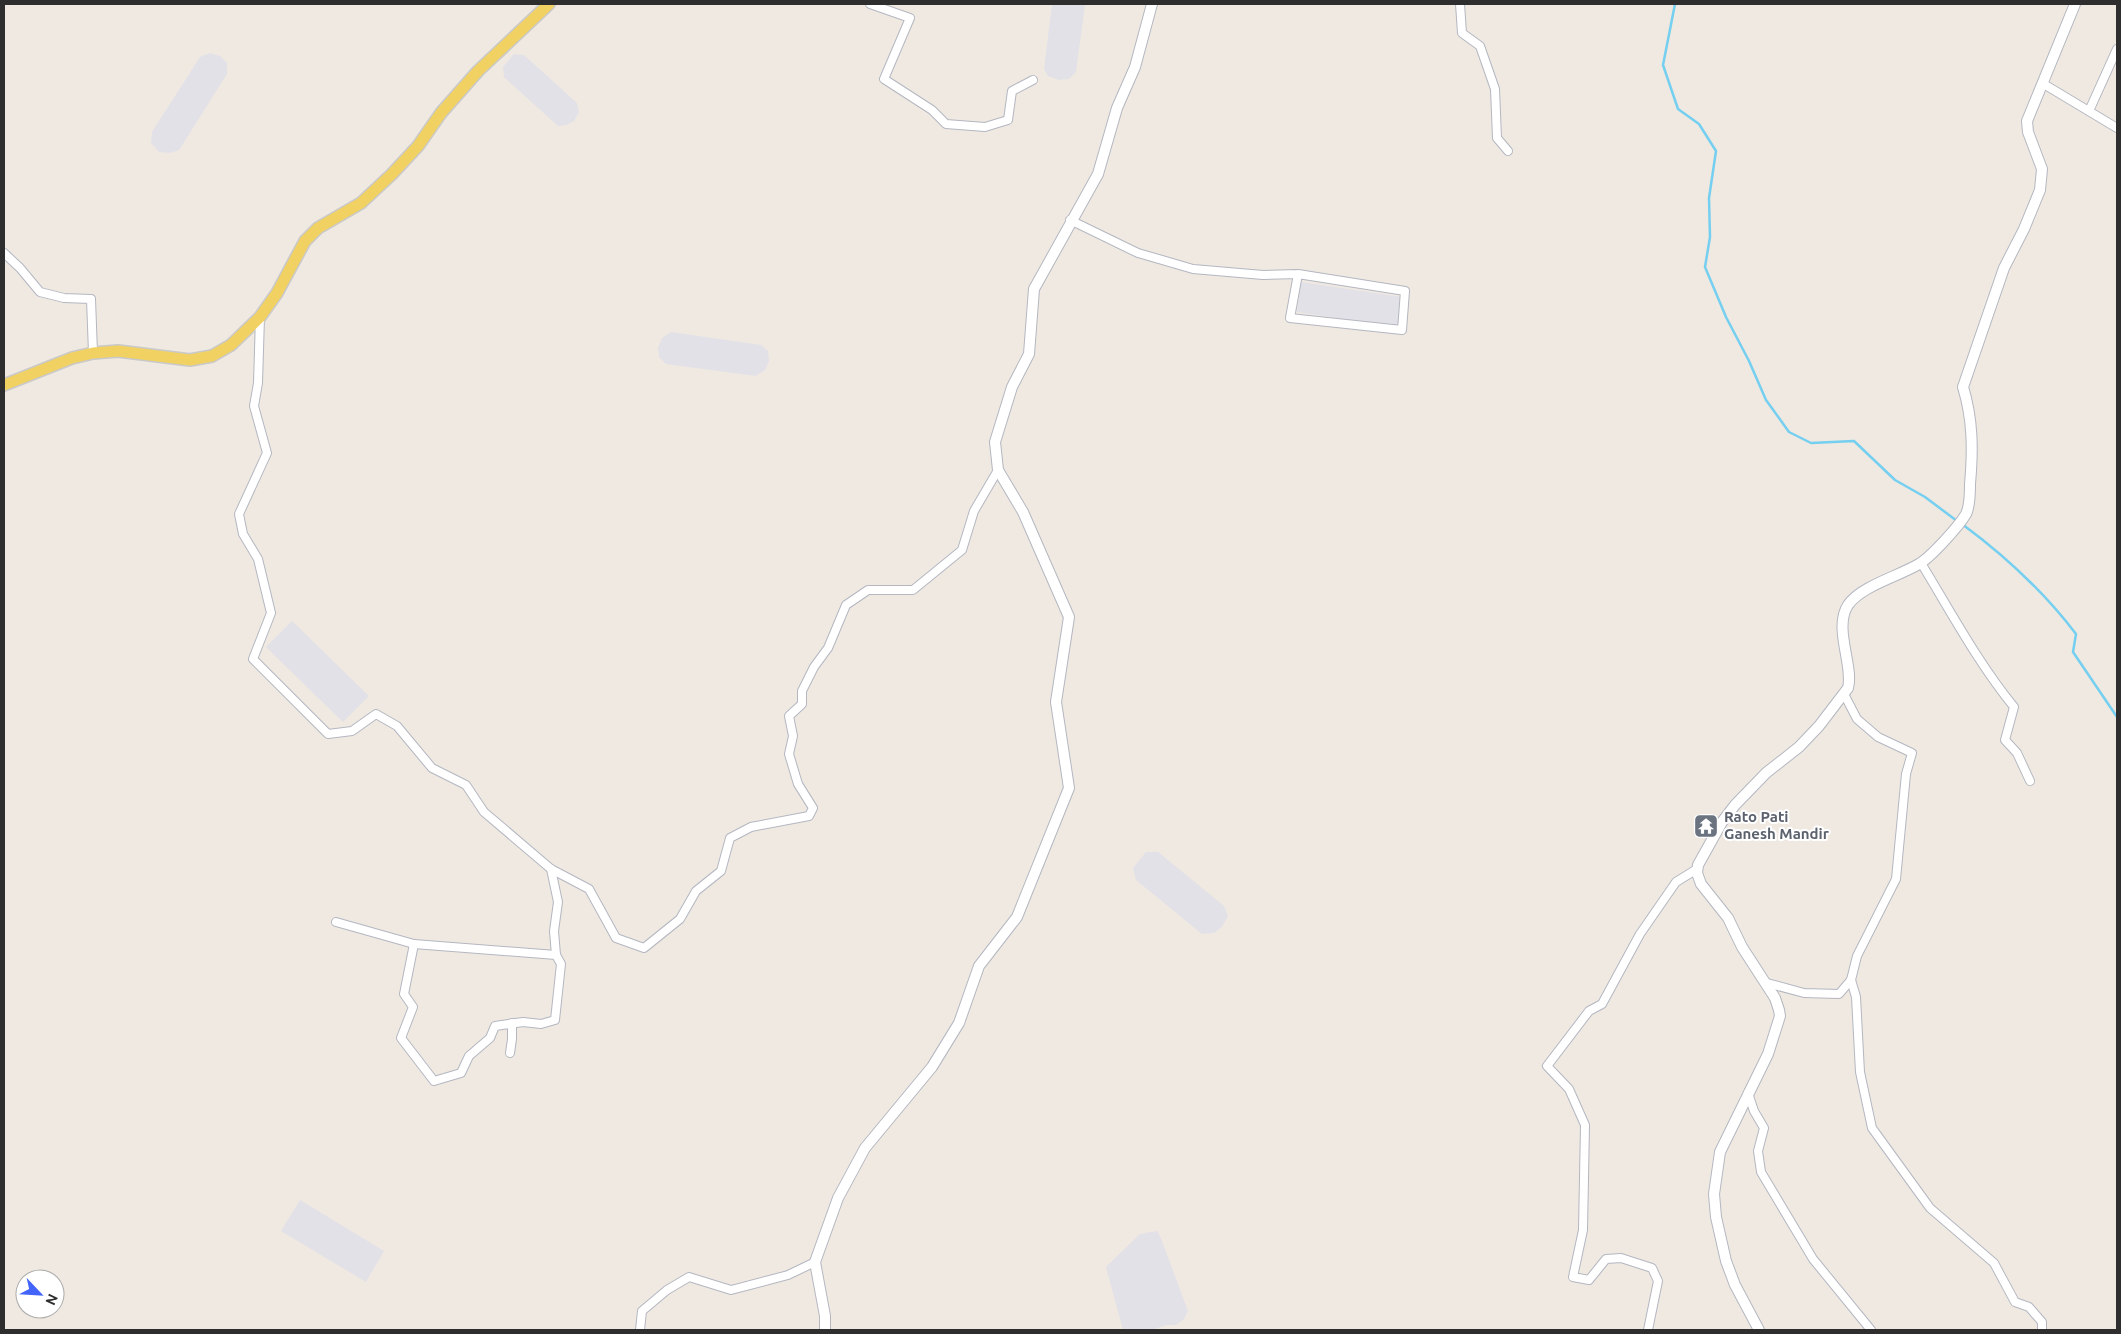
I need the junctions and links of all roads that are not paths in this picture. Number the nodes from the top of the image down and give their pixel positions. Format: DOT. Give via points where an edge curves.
graph roads {
  1 [pos="549,4"];
  2 [pos="870,4"];
  3 [pos="1152,4"];
  4 [pos="1460,4"];
  5 [pos="2075,4"];
  6 [pos="2117,49"];
  7 [pos="1033,80"];
  8 [pos="2042,83"];
  9 [pos="2089,111"];
  10 [pos="2117,128"];
  11 [pos="1508,150"];
  12 [pos="1070,220"];
  13 [pos="4,253"];
  14 [pos="1298,274"];
  15 [pos="260,317"];
  16 [pos="93,353"];
  17 [pos="4,385"];
  18 [pos="998,470"];
  19 [pos="1922,563"];
  20 [pos="1844,694"];
  21 [pos="2030,781"];
  22 [pos="551,869"];
  23 [pos="1697,869"];
  24 [pos="336,922"];
  25 [pos="414,944"];
  26 [pos="556,955"];
  27 [pos="1851,980"];
  28 [pos="1766,983"];
  29 [pos="512,1023"];
  30 [pos="510,1053"];
  31 [pos="1748,1093"];
  32 [pos="815,1262"];
  33 [pos="640,1330"];
  34 [pos="825,1330"];
  35 [pos="1648,1330"];
  36 [pos="1759,1330"];
  37 [pos="1871,1330"];
  38 [pos="2042,1330"];
  1 -- 15 [label="main road" via="478,71 392,174 361,203 318,228 305,240 277,293"];
  2 -- 7 [label="street" via="910,18 884,78 932,110 946,124 985,127 1008,120 1012,91"];
  3 -- 12 [label="main road" via="1098,174"];
  4 -- 11 [label="street" via="1462,33 1480,46 1494,89 1497,138"];
  5 -- 8 [label="main road"];
  6 -- 9 [label="street"];
  8 -- 9 [label="street"];
  8 -- 19 [label="main road" via="2027,127 2042,169 2040,190 2004,268 1963,386 1969,406 1973,444 1966,513"];
  9 -- 10 [label="street"];
  12 -- 14 [label="street" via="1138,253 1193,268 1263,275"];
  12 -- 18 [label="main road" via="1034,289 1029,354 1012,387 995,442"];
  13 -- 16 [label="street" via="40,292 64,298 91,299"];
  14 -- 14 [label="street" via="1405,291 1402,330 1290,318"];
  15 -- 16 [label="main road" via="231,345 212,356 190,360 118,351"];
  15 -- 22 [label="street" via="254,406 267,453 239,514 243,534 258,559 271,613 252,659 328,734 352,731 376,714 397,726 432,768 466,786 484,812"];
  16 -- 17 [label="main road"];
  18 -- 22 [label="street" via="974,511 962,550 913,590 868,590 846,605 828,648 802,691 802,704 789,716 792,736 788,754 798,784 813,808 809,816 751,827 730,838 721,872 696,891 680,919 644,948 616,938 589,889"];
  18 -- 32 [label="main road" via="1023,512 1069,617 1056,702 1069,788 1017,917 979,966 959,1023 932,1067 865,1148 838,1198"];
  19 -- 20 [label="main road" via="1861,592 1847,606 1843,643 1849,684"];
  19 -- 21 [label="street" via="1992,680 2014,708 2005,740 2018,753"];
  20 -- 23 [label="main road" via="1799,747 1766,773 1735,805 1699,860"];
  20 -- 27 [label="street" via="1857,720 1878,737 1912,753 1906,774 1896,879 1857,956"];
  22 -- 26 [label="street" via="558,902 554,931"];
  23 -- 28 [label="main road" via="1701,884 1721,907"];
  23 -- 35 [label="street" via="1676,882 1640,934 1602,1004 1589,1011 1547,1066 1569,1090 1585,1126 1583,1230 1573,1277 1590,1280 1606,1259 1621,1258 1652,1268 1658,1282"];
  24 -- 25 [label="street"];
  25 -- 26 [label="street"];
  25 -- 29 [label="street" via="404,994 413,1007 401,1038 434,1081 461,1073 468,1056 490,1038 495,1026"];
  26 -- 29 [label="street" via="561,964 555,1020 541,1024"];
  27 -- 28 [label="street" via="1839,994 1804,992"];
  27 -- 38 [label="street" via="1856,997 1860,1072 1872,1128 1930,1208 1994,1263 2015,1302 2029,1307 2042,1322"];
  28 -- 31 [label="main road" via="1780,1016 1768,1054"];
  29 -- 30 [label="street"];
  31 -- 36 [label="main road" via="1720,1152 1714,1194 1726,1261 1734,1285"];
  31 -- 37 [label="street" via="1764,1128 1758,1151 1761,1172 1813,1259"];
  32 -- 33 [label="street" via="788,1275 731,1290 690,1277 667,1290 642,1311"];
  32 -- 34 [label="main road"];
}
